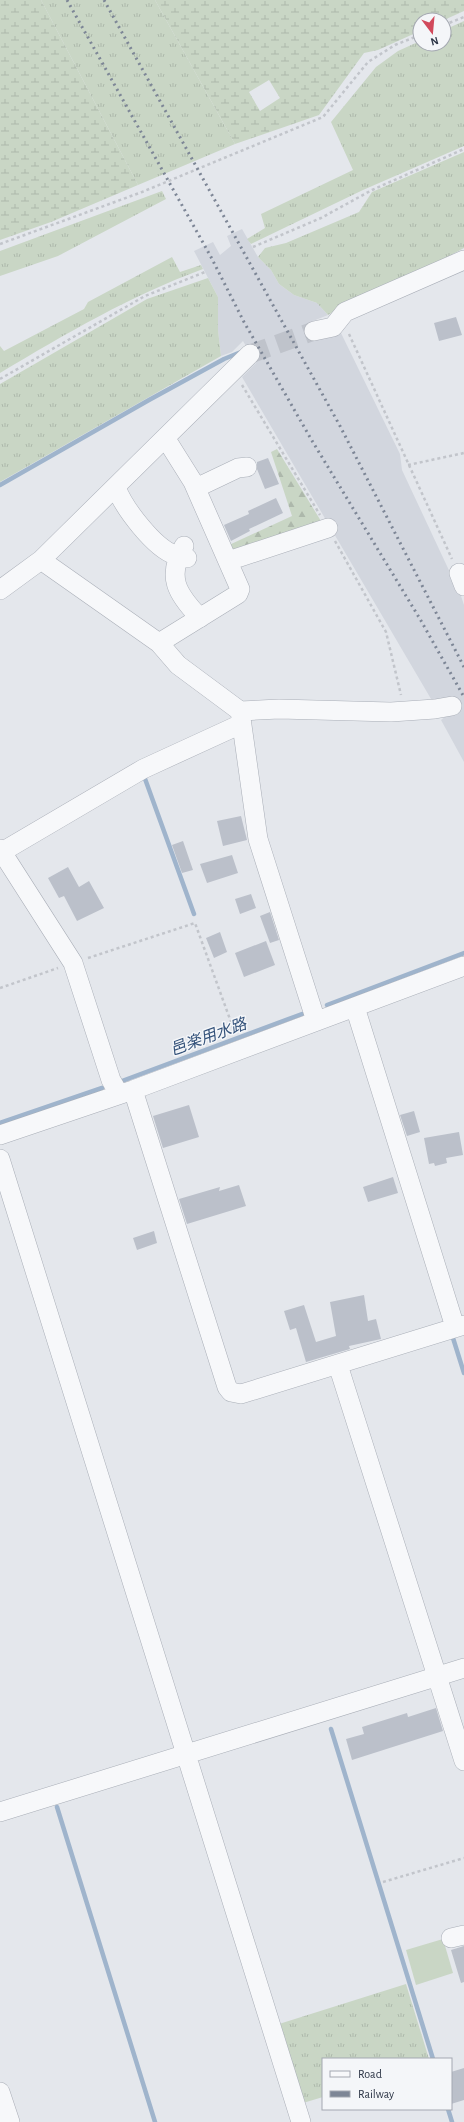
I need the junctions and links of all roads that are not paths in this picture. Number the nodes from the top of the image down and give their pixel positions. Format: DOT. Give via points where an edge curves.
graph roads {
  1 [pos="464,260"];
  2 [pos="314,331"];
  3 [pos="250,354"];
  4 [pos="166,439"];
  5 [pos="248,467"];
  6 [pos="116,487"];
  7 [pos="196,488"];
  8 [pos="328,528"];
  9 [pos="41,560"];
  10 [pos="228,561"];
  11 [pos="0,590"];
  12 [pos="200,618"];
  13 [pos="159,644"];
  14 [pos="452,706"];
  15 [pos="240,718"];
  16 [pos="1,852"];
  17 [pos="464,966"];
  18 [pos="355,1007"];
  19 [pos="316,1021"];
  20 [pos="126,1092"];
  21 [pos="0,1135"];
  22 [pos="0,1159"];
  23 [pos="460,1326"];
  24 [pos="338,1365"];
  25 [pos="464,1668"];
  26 [pos="437,1676"];
  27 [pos="187,1755"];
  28 [pos="464,1761"];
  29 [pos="0,1812"];
  30 [pos="0,2092"];
  31 [pos="10,2122"];
  32 [pos="301,2122"];
  1 -- 2 [label="street" via="345,312 333,327"];
  3 -- 4 [label="street"];
  4 -- 6 [label="street"];
  4 -- 7 [label="street"];
  5 -- 7 [label="street" via="238,468"];
  6 -- 9 [label="street"];
  6 -- 12 [label="street" via="132,516 156,541 174,555 183,553 174,570 176,584 184,600"];
  7 -- 10 [label="street"];
  8 -- 10 [label="street"];
  9 -- 11 [label="street"];
  9 -- 13 [label="street"];
  10 -- 12 [label="street" via="240,589 238,594"];
  12 -- 13 [label="street"];
  13 -- 15 [label="street" via="178,665"];
  14 -- 15 [label="street" via="391,712 279,709"];
  15 -- 16 [label="street" via="143,769"];
  15 -- 19 [label="street" via="258,839"];
  16 -- 20 [label="street" via="73,963 111,1080"];
  17 -- 18 [label="street"];
  18 -- 19 [label="street"];
  18 -- 23 [label="street"];
  19 -- 20 [label="street"];
  20 -- 21 [label="street"];
  20 -- 24 [label="street" via="226,1386 231,1392 241,1394"];
  22 -- 27 [label="street"];
  23 -- 24 [label="street"];
  24 -- 26 [label="street"];
  25 -- 26 [label="street"];
  26 -- 27 [label="street"];
  26 -- 28 [label="street"];
  27 -- 29 [label="street"];
  27 -- 32 [label="street"];
  30 -- 31 [label="street"];
}
